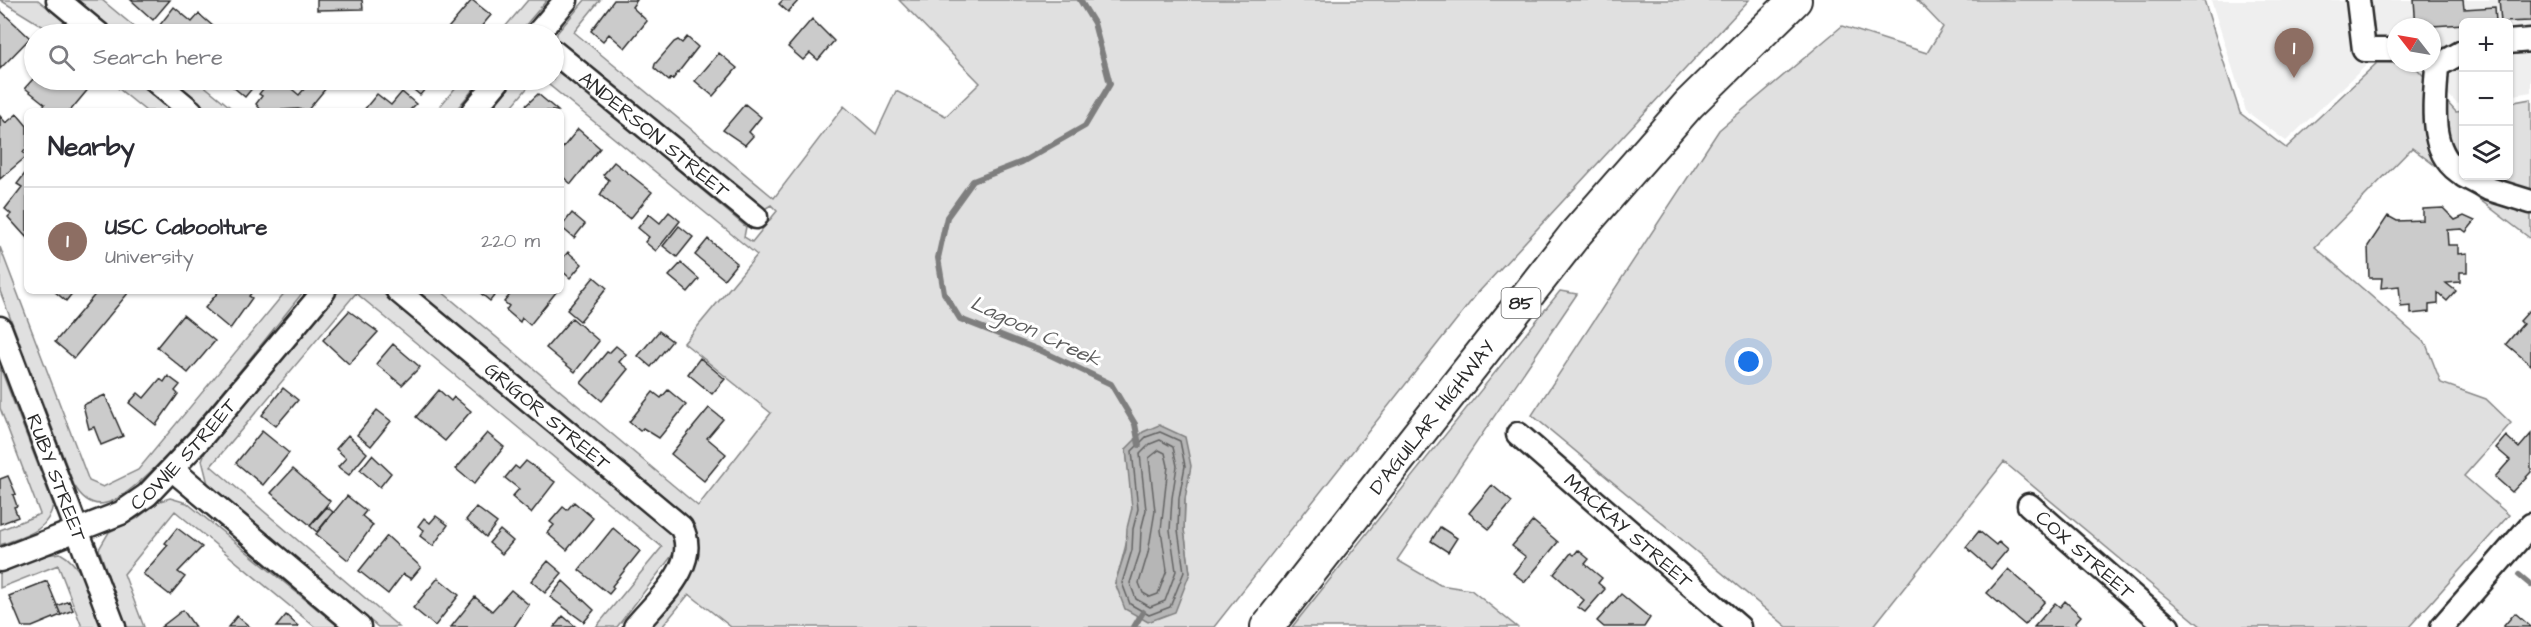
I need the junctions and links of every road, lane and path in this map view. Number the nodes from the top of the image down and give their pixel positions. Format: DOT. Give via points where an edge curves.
graph roads {
  1 [pos="58,0"];
  2 [pos="566,0"];
  3 [pos="1772,0"];
  4 [pos="1795,0"];
  5 [pos="2358,0"];
  6 [pos="87,24"];
  7 [pos="546,24"];
  8 [pos="2531,40"];
  9 [pos="2513,42"];
  10 [pos="2387,50"];
  11 [pos="2459,53"];
  12 [pos="564,60"];
  13 [pos="2441,62"];
  14 [pos="2435,72"];
  15 [pos="165,90"];
  16 [pos="491,90"];
  17 [pos="187,108"];
  18 [pos="476,108"];
  19 [pos="2459,172"];
  20 [pos="2473,180"];
  21 [pos="2531,202"];
  22 [pos="756,217"];
  23 [pos="321,294"];
  24 [pos="402,294"];
  25 [pos="0,328"];
  26 [pos="1518,434"];
  27 [pos="173,470"];
  28 [pos="2029,505"];
  29 [pos="78,531"];
  30 [pos="2526,540"];
  31 [pos="0,560"];
  32 [pos="1263,620"];
  33 [pos="114,627"];
  34 [pos="359,627"];
  35 [pos="635,627"];
  36 [pos="1738,627"];
  37 [pos="2168,627"];
  38 [pos="2442,627"];
  1 -- 6 [label="street"];
  2 -- 7 [label="street"];
  3 -- 32 [label="highway, D'AGUILAR HIGHWAY / 85" via="1664,109 1573,212"];
  4 -- 32 [label="highway, D'AGUILAR HIGHWAY / 85" via="1689,104 1577,232"];
  5 -- 10 [label="street" via="2364,51"];
  8 -- 9 [label="street"];
  11 -- 13 [label="street"];
  12 -- 22 [label="street, ANDERSON STREET"];
  14 -- 19 [label="street" via="2438,143 2450,168"];
  15 -- 17 [label="street"];
  16 -- 18 [label="street"];
  20 -- 21 [label="street"];
  23 -- 27 [label="street, COWIE STREET"];
  24 -- 35 [label="street, GRIGOR STREET" via="681,527 688,545 681,571"];
  25 -- 29 [label="street, RUBY STREET"];
  26 -- 36 [label="street, MACKAY STREET"];
  27 -- 29 [label="street, COWIE STREET" via="121,513"];
  27 -- 34 [label="street"];
  28 -- 37 [label="street, COX STREET"];
  29 -- 31 [label="street, COWIE STREET"];
  29 -- 33 [label="street, RUBY STREET"];
  30 -- 38 [label="street"];
}
